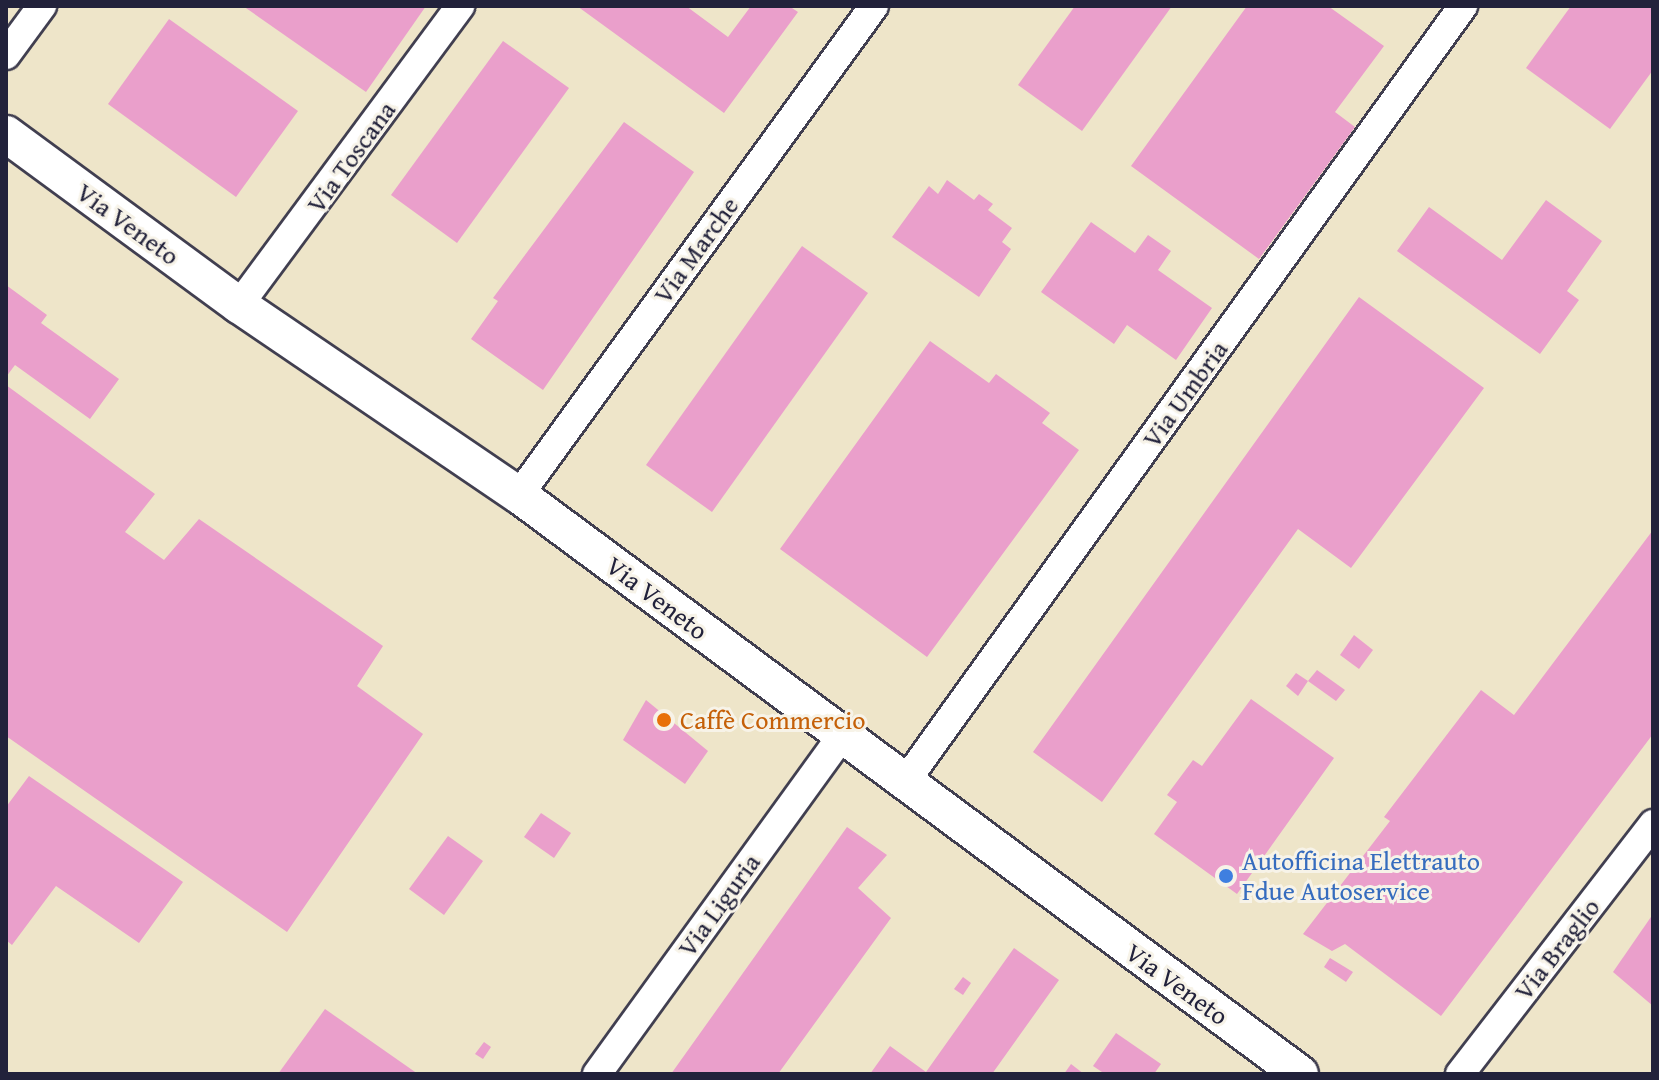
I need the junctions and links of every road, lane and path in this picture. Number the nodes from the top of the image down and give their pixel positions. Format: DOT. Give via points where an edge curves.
graph roads {
  1 [pos="42,6"];
  2 [pos="460,6"];
  3 [pos="874,6"];
  4 [pos="1463,6"];
  5 [pos="6,55"];
  6 [pos="6,134"];
  7 [pos="239,305"];
  8 [pos="519,495"];
  9 [pos="841,737"];
  10 [pos="905,782"];
  11 [pos="1653,824"];
  12 [pos="597,1074"];
  13 [pos="1300,1074"];
  14 [pos="1460,1074"];
  1 -- 5 [label="street"];
  2 -- 7 [label="street, Via Toscana"];
  3 -- 8 [label="street, Via Marche"];
  4 -- 10 [label="street, Via Umbria"];
  6 -- 7 [label="main road, Via Veneto"];
  7 -- 8 [label="main road, Via Veneto"];
  8 -- 9 [label="main road, Via Veneto"];
  9 -- 10 [label="main road, Via Veneto"];
  9 -- 12 [label="street, Via Liguria"];
  10 -- 13 [label="main road, Via Veneto"];
  11 -- 14 [label="street, Via Braglio"];
}
